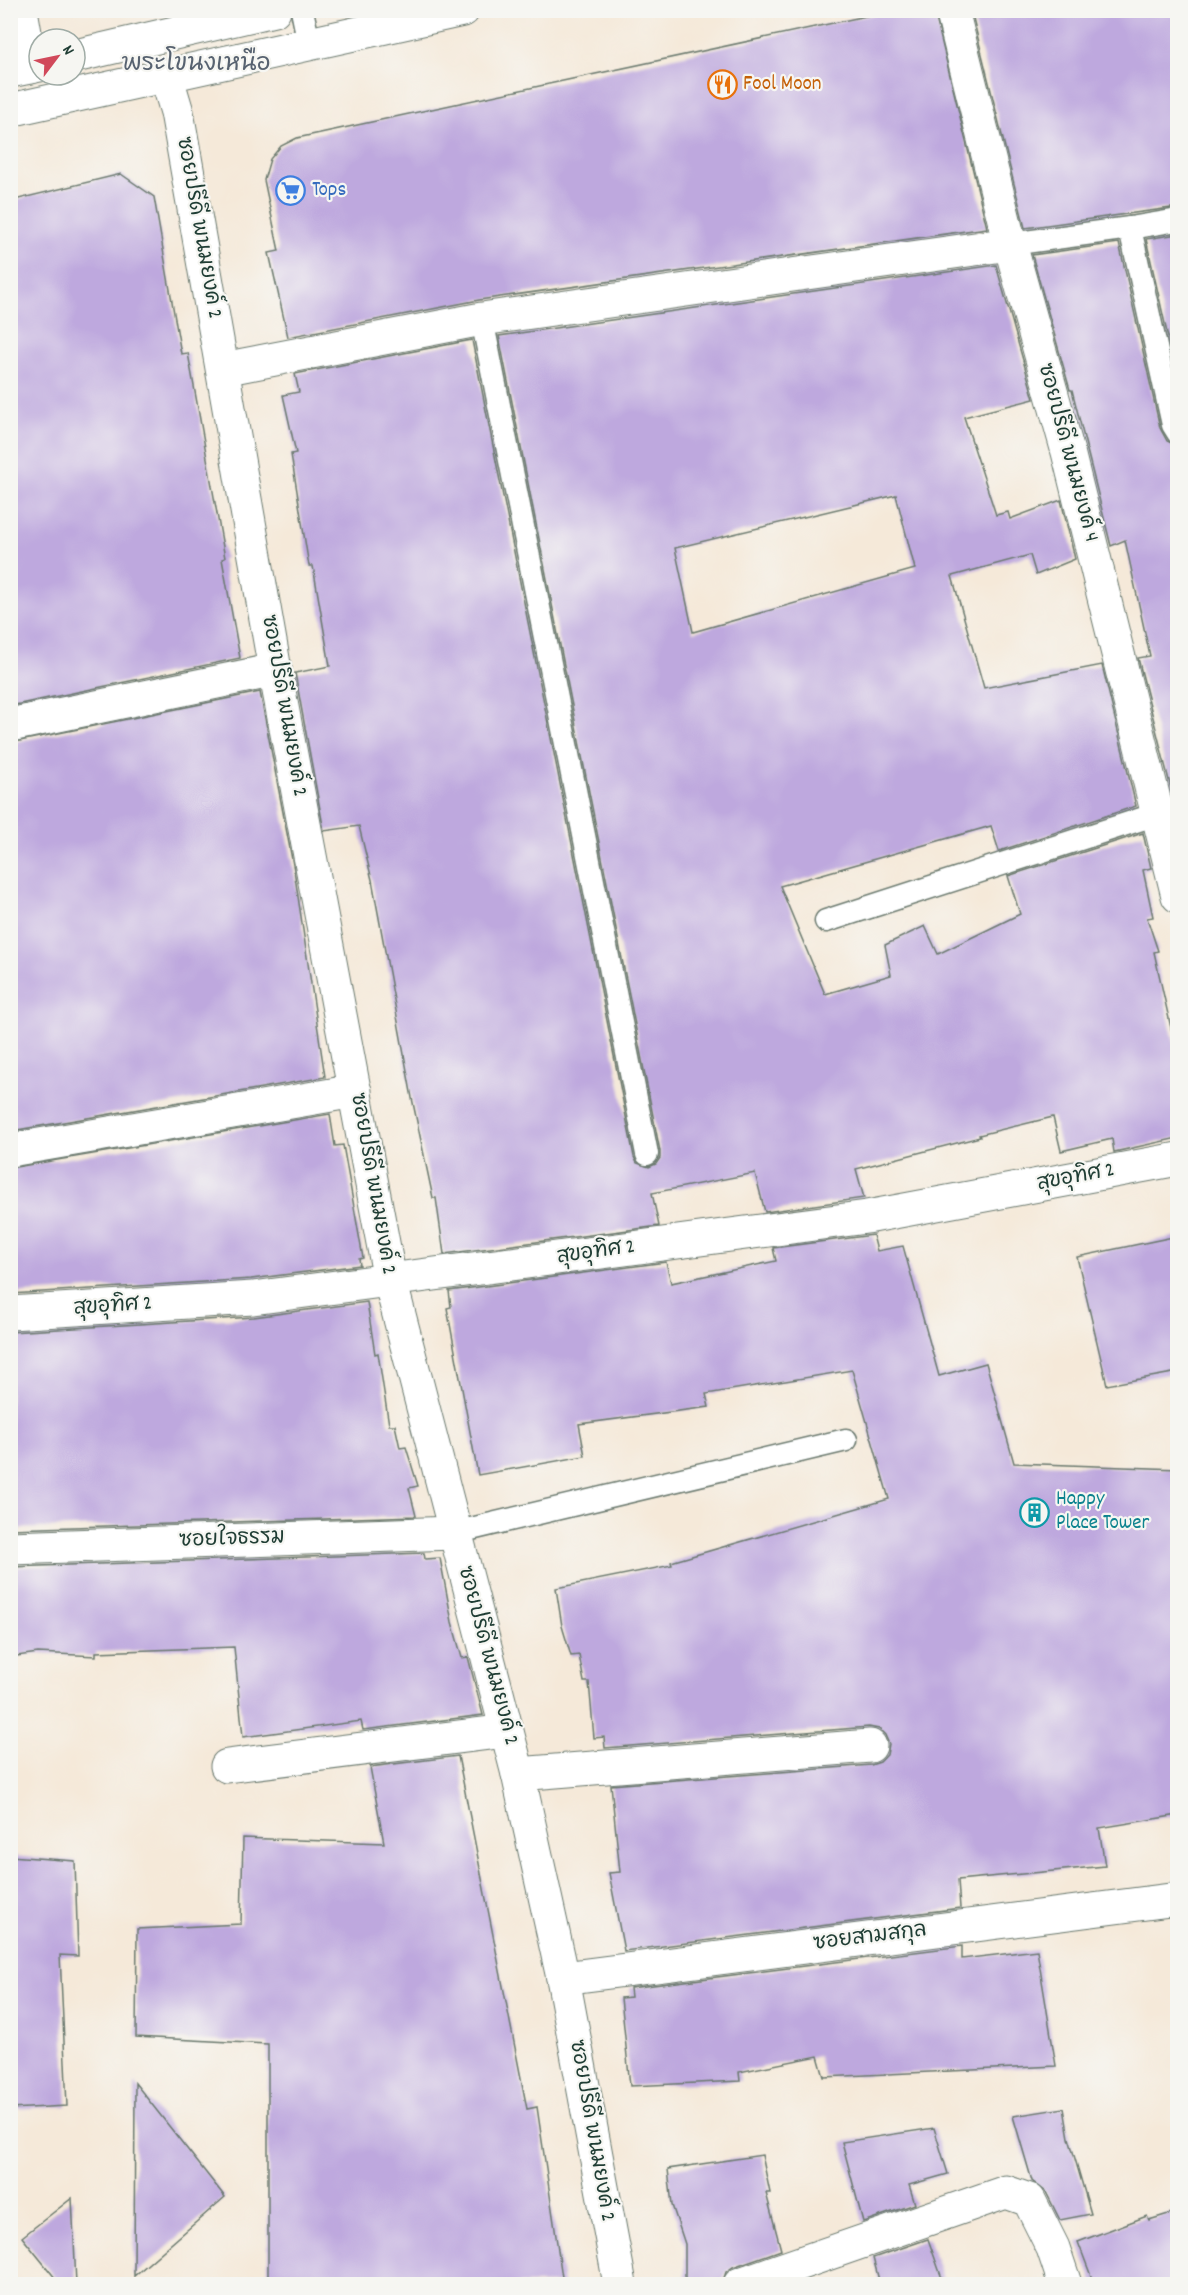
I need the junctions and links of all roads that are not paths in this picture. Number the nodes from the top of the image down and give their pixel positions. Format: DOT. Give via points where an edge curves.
graph roads {
  1 [pos="21,10"];
  2 [pos="274,10"];
  3 [pos="302,10"];
  4 [pos="463,10"];
  5 [pos="952,10"];
  6 [pos="309,44"];
  7 [pos="87,54"];
  8 [pos="27,68"];
  9 [pos="166,75"];
  10 [pos="10,110"];
  11 [pos="1178,220"];
  12 [pos="1130,228"];
  13 [pos="1010,244"];
  14 [pos="482,319"];
  15 [pos="223,369"];
  16 [pos="1178,433"];
  17 [pos="275,670"];
  18 [pos="10,724"];
  19 [pos="1157,814"];
  20 [pos="1178,896"];
  21 [pos="826,921"];
  22 [pos="355,1090"];
  23 [pos="10,1150"];
  24 [pos="647,1154"];
  25 [pos="1178,1159"];
  26 [pos="390,1280"];
  27 [pos="10,1313"];
  28 [pos="846,1440"];
  29 [pos="454,1533"];
  30 [pos="10,1548"];
  31 [pos="506,1731"];
  32 [pos="870,1746"];
  33 [pos="227,1766"];
  34 [pos="518,1774"];
  35 [pos="1178,1899"];
  36 [pos="563,1978"];
  37 [pos="620,2284"];
  38 [pos="740,2284"];
  39 [pos="1065,2284"];
  1 -- 8 [label="street"];
  2 -- 7 [label="street"];
  3 -- 6 [label="lane"];
  4 -- 6 [label="street"];
  5 -- 13 [label="street, ซอยปรีดี พนมยงค์ 4"];
  6 -- 9 [label="street"];
  9 -- 10 [label="street"];
  9 -- 15 [label="street, ซอยปรีดี พนมยงค์ 2" via="177,112"];
  11 -- 12 [label="lane"];
  12 -- 13 [label="lane"];
  12 -- 16 [label="lane" via="1173,425"];
  13 -- 14 [label="street"];
  13 -- 19 [label="street, ซอยปรีดี พนมยงค์ 4" via="1068,453"];
  14 -- 15 [label="street"];
  14 -- 24 [label="lane"];
  15 -- 17 [label="street, ซอยปรีดี พนมยงค์ 2"];
  17 -- 18 [label="street"];
  17 -- 22 [label="street, ซอยปรีดี พนมยงค์ 2"];
  19 -- 20 [label="street, ซอยปรีดี พนมยงค์ 4"];
  19 -- 21 [label="lane"];
  22 -- 23 [label="street"];
  22 -- 26 [label="street, ซอยปรีดี พนมยงค์ 2"];
  25 -- 26 [label="street, สุขอุทิศ 2" via="867,1217"];
  26 -- 27 [label="street, สุขอุทิศ 2" via="253,1298"];
  26 -- 29 [label="street, ซอยปรีดี พนมยงค์ 2"];
  28 -- 29 [label="lane"];
  29 -- 30 [label="street, ซอยใจธรรม"];
  29 -- 31 [label="street, ซอยปรีดี พนมยงค์ 2"];
  31 -- 33 [label="street"];
  31 -- 34 [label="street, ซอยปรีดี พนมยงค์ 2"];
  32 -- 34 [label="street"];
  34 -- 36 [label="street, ซอยปรีดี พนมยงค์ 2"];
  35 -- 36 [label="street, ซอยสามสกุล"];
  36 -- 37 [label="street, ซอยปรีดี พนมยงค์ 2"];
  38 -- 39 [label="street" via="1006,2192 1029,2200 1053,2248"];
}
